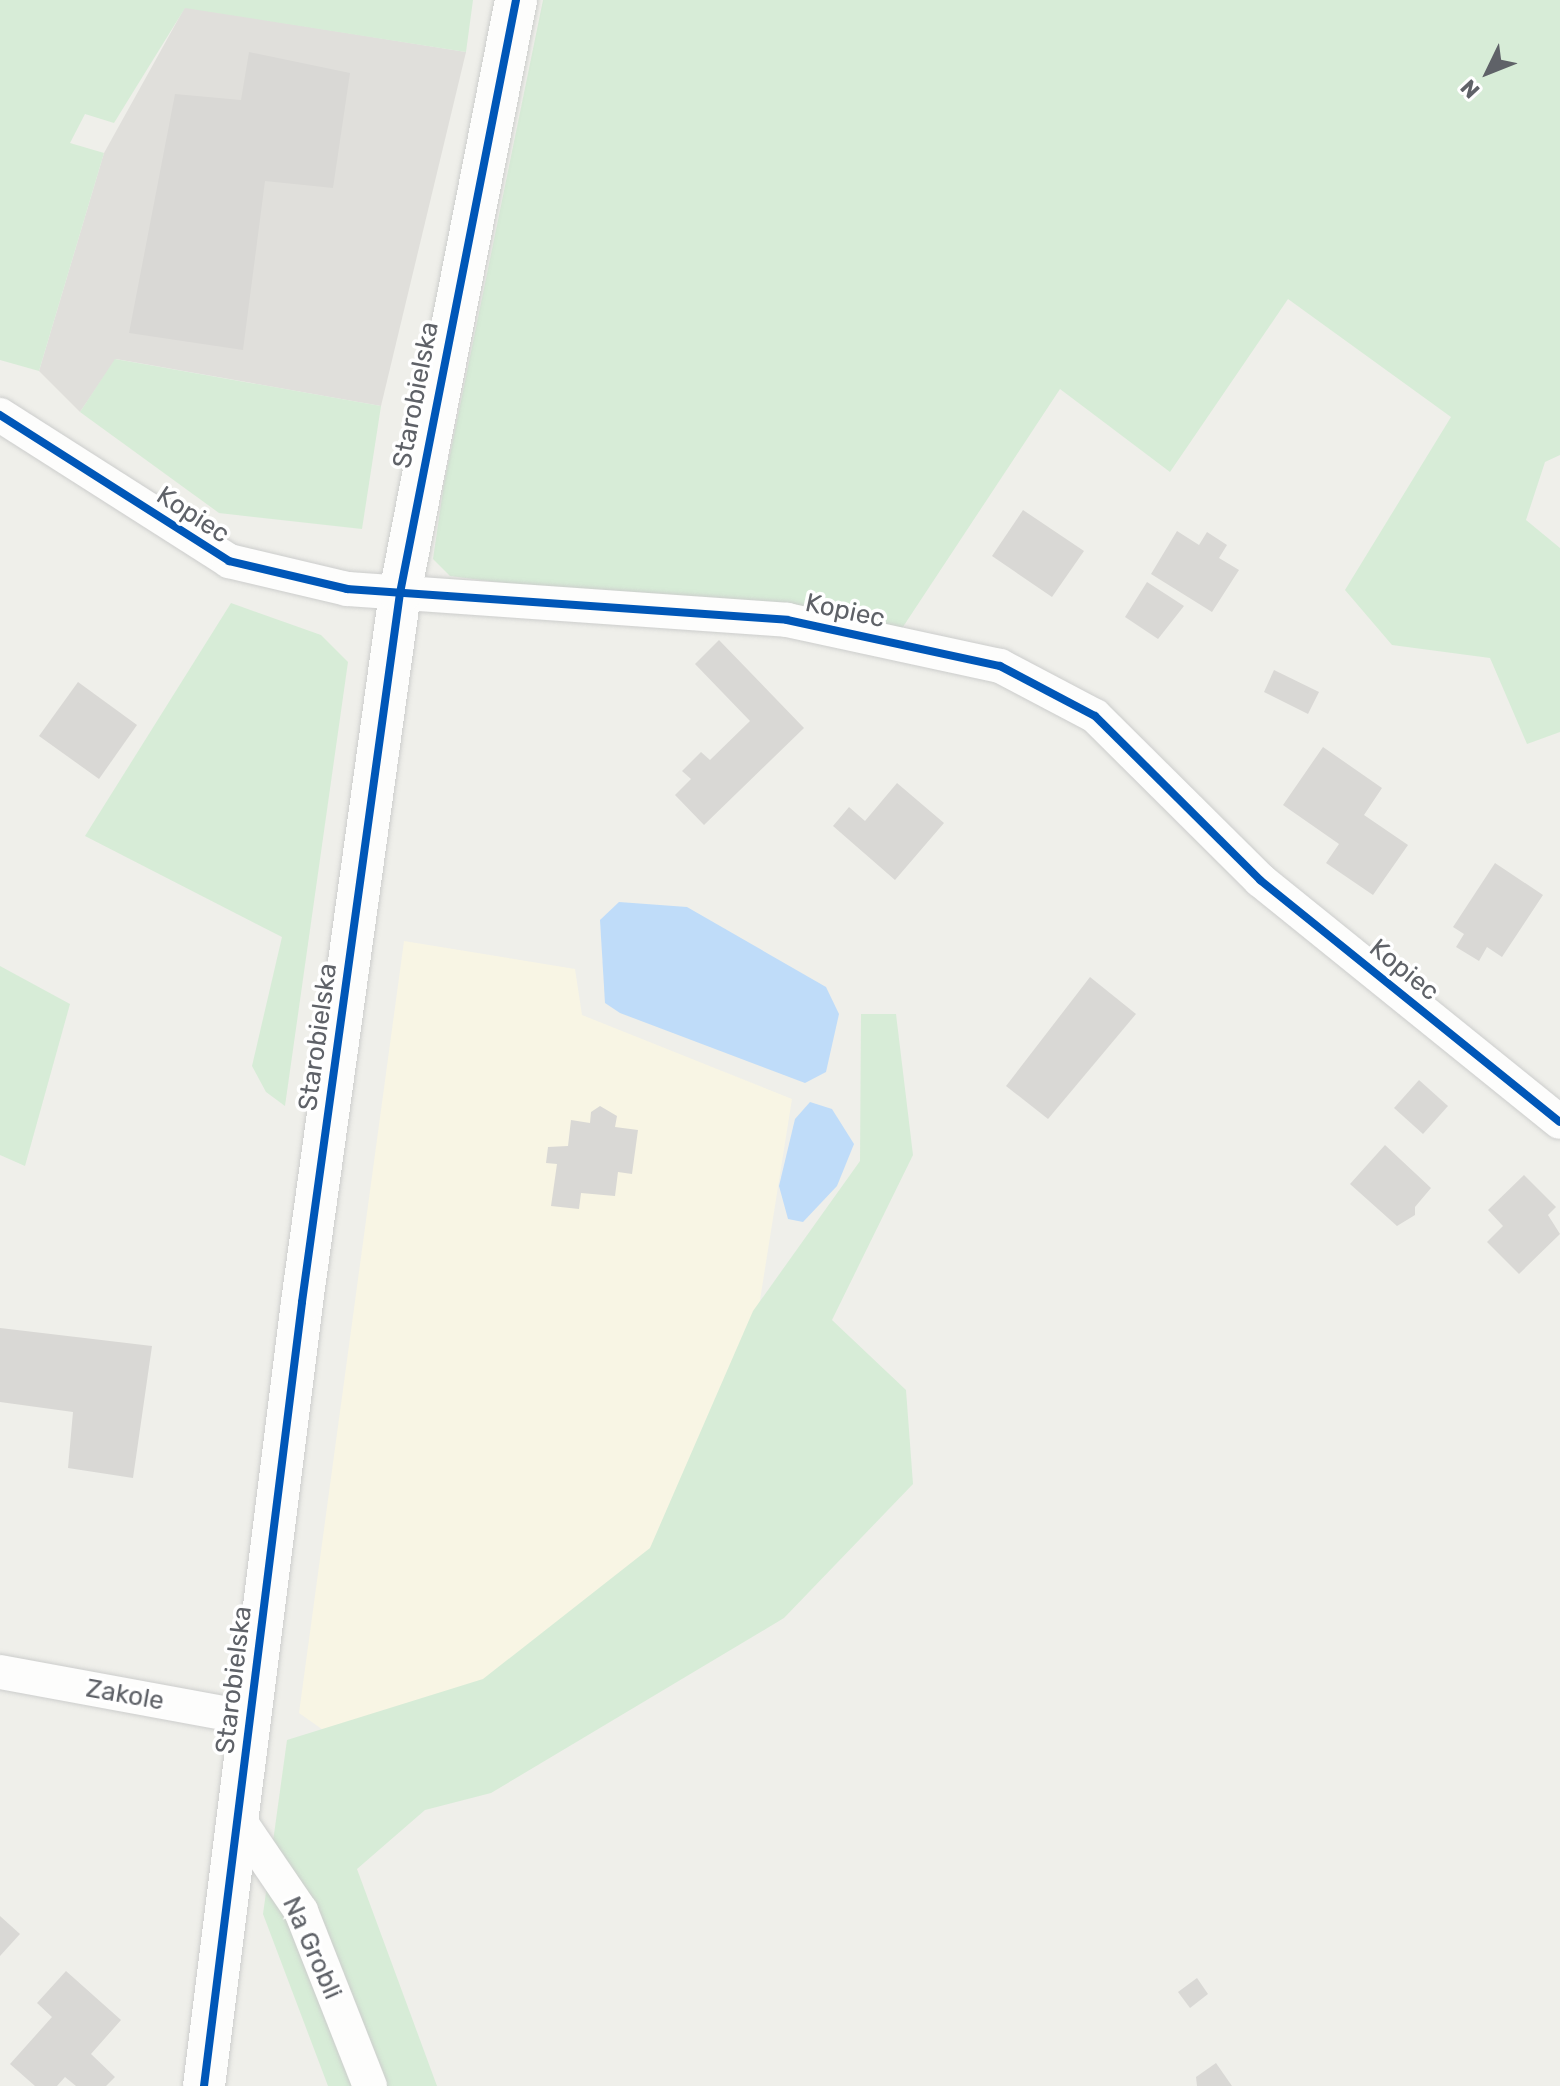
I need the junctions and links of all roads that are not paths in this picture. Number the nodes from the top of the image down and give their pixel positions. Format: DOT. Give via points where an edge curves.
graph roads {
  1 [pos="516,0"];
  2 [pos="0,415"];
  3 [pos="400,593"];
  4 [pos="1560,1122"];
  5 [pos="0,1672"];
  6 [pos="250,1718"];
  7 [pos="237,1817"];
  8 [pos="204,2086"];
  9 [pos="370,2086"];
  1 -- 3 [label="street, Starobielska"];
  2 -- 3 [label="street, Kopiec" via="229,561 347,589"];
  3 -- 4 [label="street, Kopiec" via="787,620 1000,666 1095,716 1260,880"];
  3 -- 6 [label="street, Starobielska"];
  5 -- 6 [label="street, Zakole"];
  6 -- 7 [label="street, Starobielska"];
  7 -- 8 [label="street, Starobielska"];
  7 -- 9 [label="street, Na Grobli" via="301,1911"];
}
